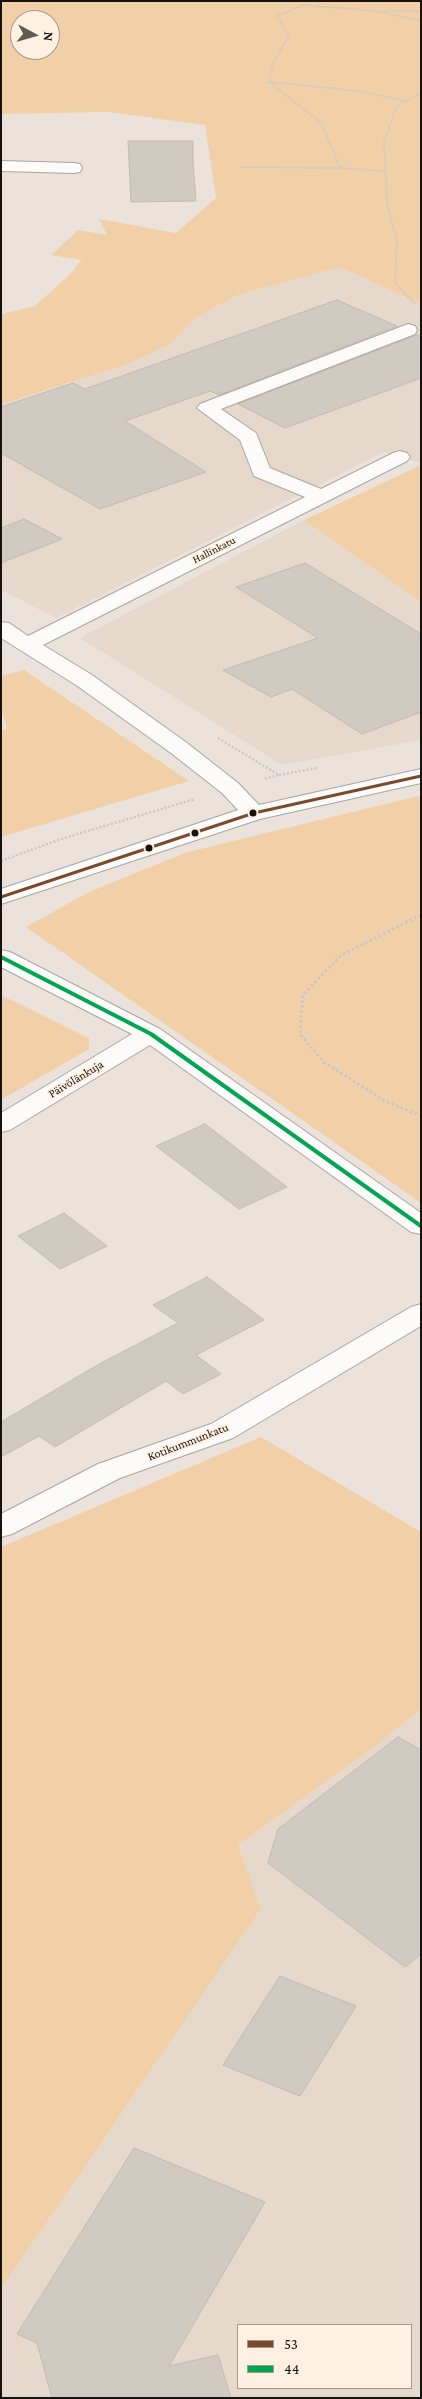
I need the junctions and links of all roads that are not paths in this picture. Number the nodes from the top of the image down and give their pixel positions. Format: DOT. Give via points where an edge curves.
graph roads {
  1 [pos="1,166"];
  2 [pos="74,168"];
  3 [pos="408,330"];
  4 [pos="400,457"];
  5 [pos="321,496"];
  6 [pos="1,628"];
  7 [pos="28,644"];
  8 [pos="421,776"];
  9 [pos="254,813"];
  10 [pos="1,897"];
  11 [pos="1,957"];
  12 [pos="151,1034"];
  13 [pos="1,1124"];
  14 [pos="421,1226"];
  15 [pos="421,1313"];
  16 [pos="1,1527"];
  1 -- 2 [label="street"];
  3 -- 5 [label="street" via="207,408 249,437 261,472"];
  4 -- 5 [label="street, Hallinkatu"];
  5 -- 7 [label="street, Hallinkatu"];
  6 -- 7 [label="street"];
  7 -- 9 [label="street" via="179,748 230,788"];
  8 -- 9 [label="street"];
  9 -- 10 [label="street"];
  11 -- 12 [label="street"];
  12 -- 13 [label="street, Päivölänkuja"];
  12 -- 14 [label="street"];
  15 -- 16 [label="street, Kotikummunkatu" via="222,1432 109,1471"];
}
